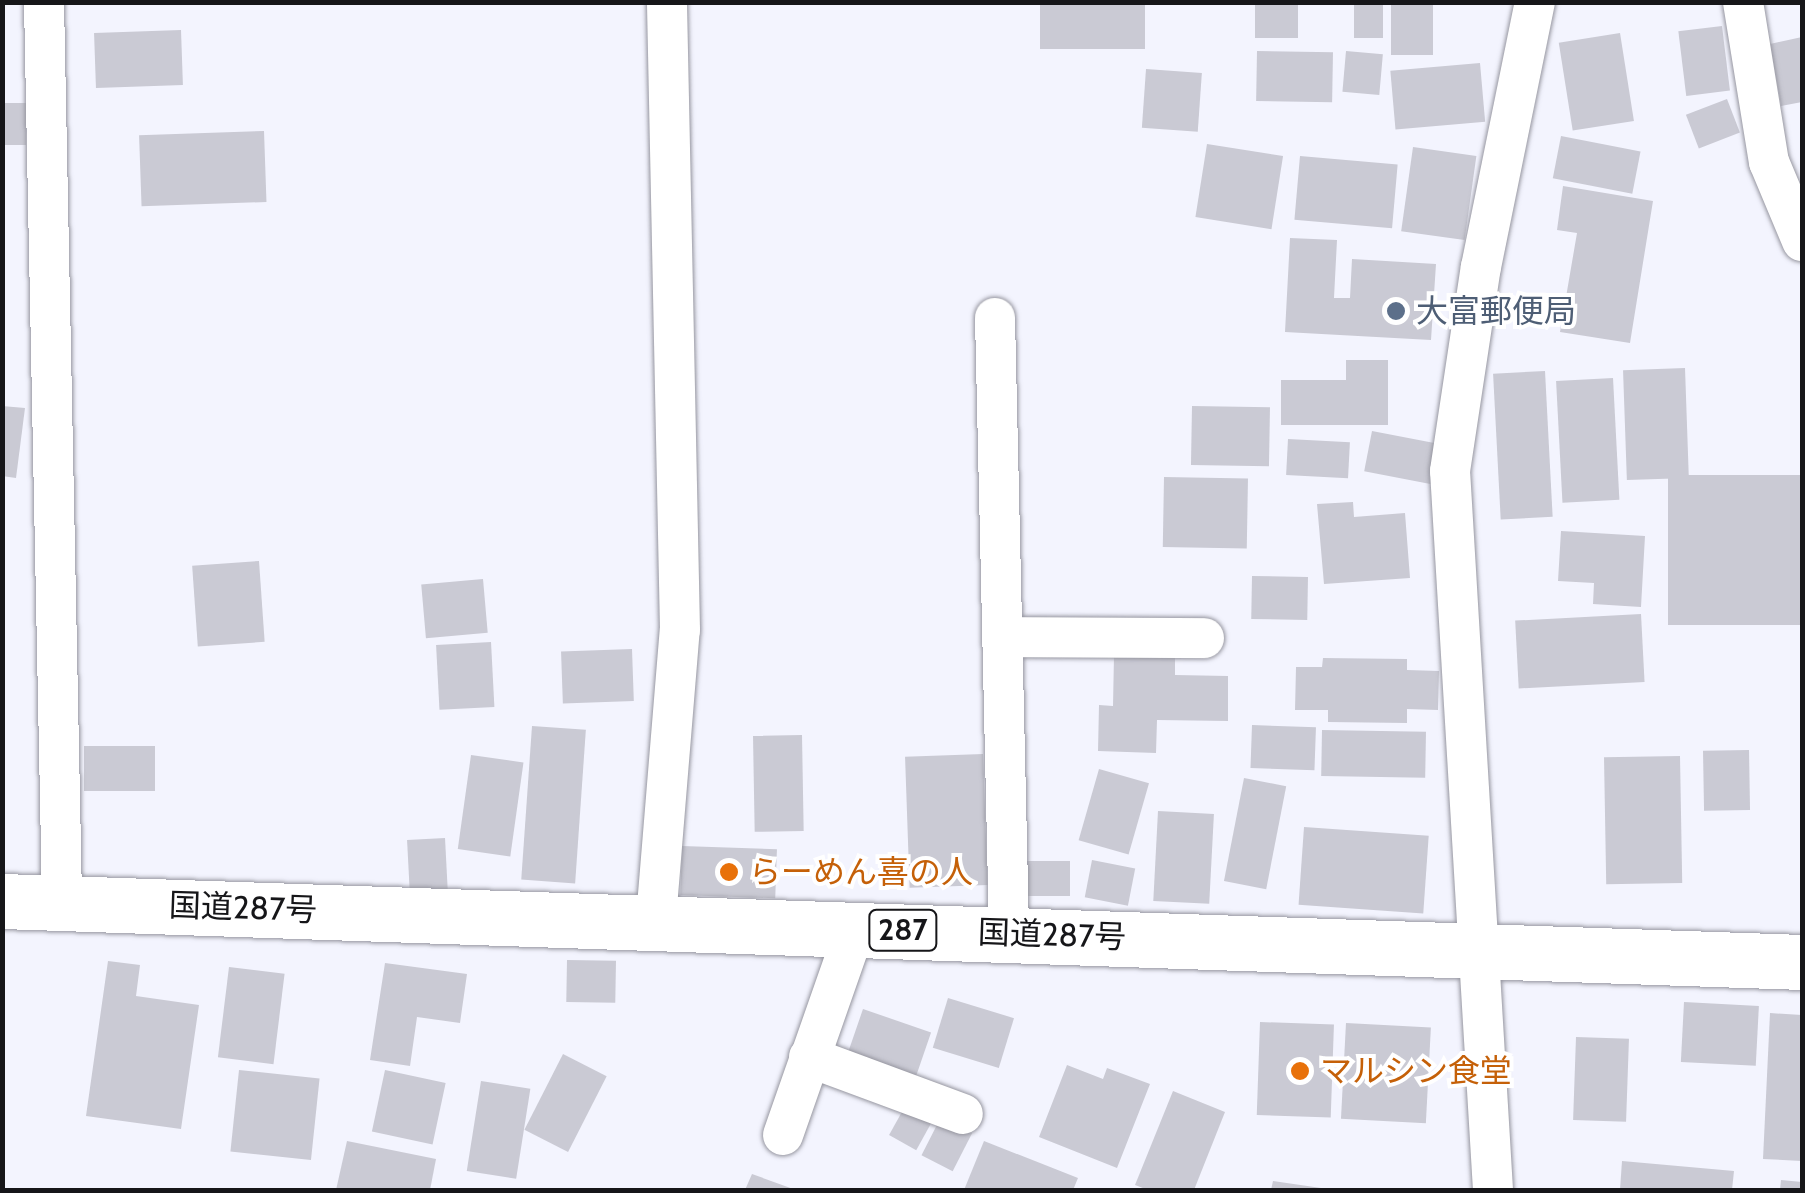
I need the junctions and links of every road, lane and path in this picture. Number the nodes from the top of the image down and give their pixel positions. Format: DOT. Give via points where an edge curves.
graph roads {
  1 [pos="44,2"];
  2 [pos="668,2"];
  3 [pos="1535,2"];
  4 [pos="1743,2"];
  5 [pos="1802,241"];
  6 [pos="995,318"];
  7 [pos="1002,638"];
  8 [pos="1204,638"];
  9 [pos="2,900"];
  10 [pos="62,902"];
  11 [pos="656,919"];
  12 [pos="856,928"];
  13 [pos="1009,932"];
  14 [pos="1479,952"];
  15 [pos="1802,962"];
  16 [pos="809,1057"];
  17 [pos="963,1114"];
  18 [pos="783,1136"];
  19 [pos="1492,1190"];
  1 -- 10 [label="street"];
  2 -- 11 [label="street" via="680,630"];
  3 -- 14 [label="street" via="1450,471"];
  4 -- 5 [label="street" via="1769,162"];
  6 -- 7 [label="street"];
  7 -- 8 [label="street"];
  7 -- 13 [label="street"];
  9 -- 10 [label="highway, 国道287号 / 287"];
  10 -- 11 [label="highway, 国道287号 / 287"];
  11 -- 12 [label="highway, 国道287号 / 287"];
  12 -- 13 [label="highway, 国道287号 / 287"];
  12 -- 16 [label="street"];
  13 -- 14 [label="highway, 国道287号 / 287"];
  14 -- 15 [label="highway, 国道287号 / 287"];
  14 -- 19 [label="street"];
  16 -- 17 [label="street"];
  16 -- 18 [label="street"];
}
